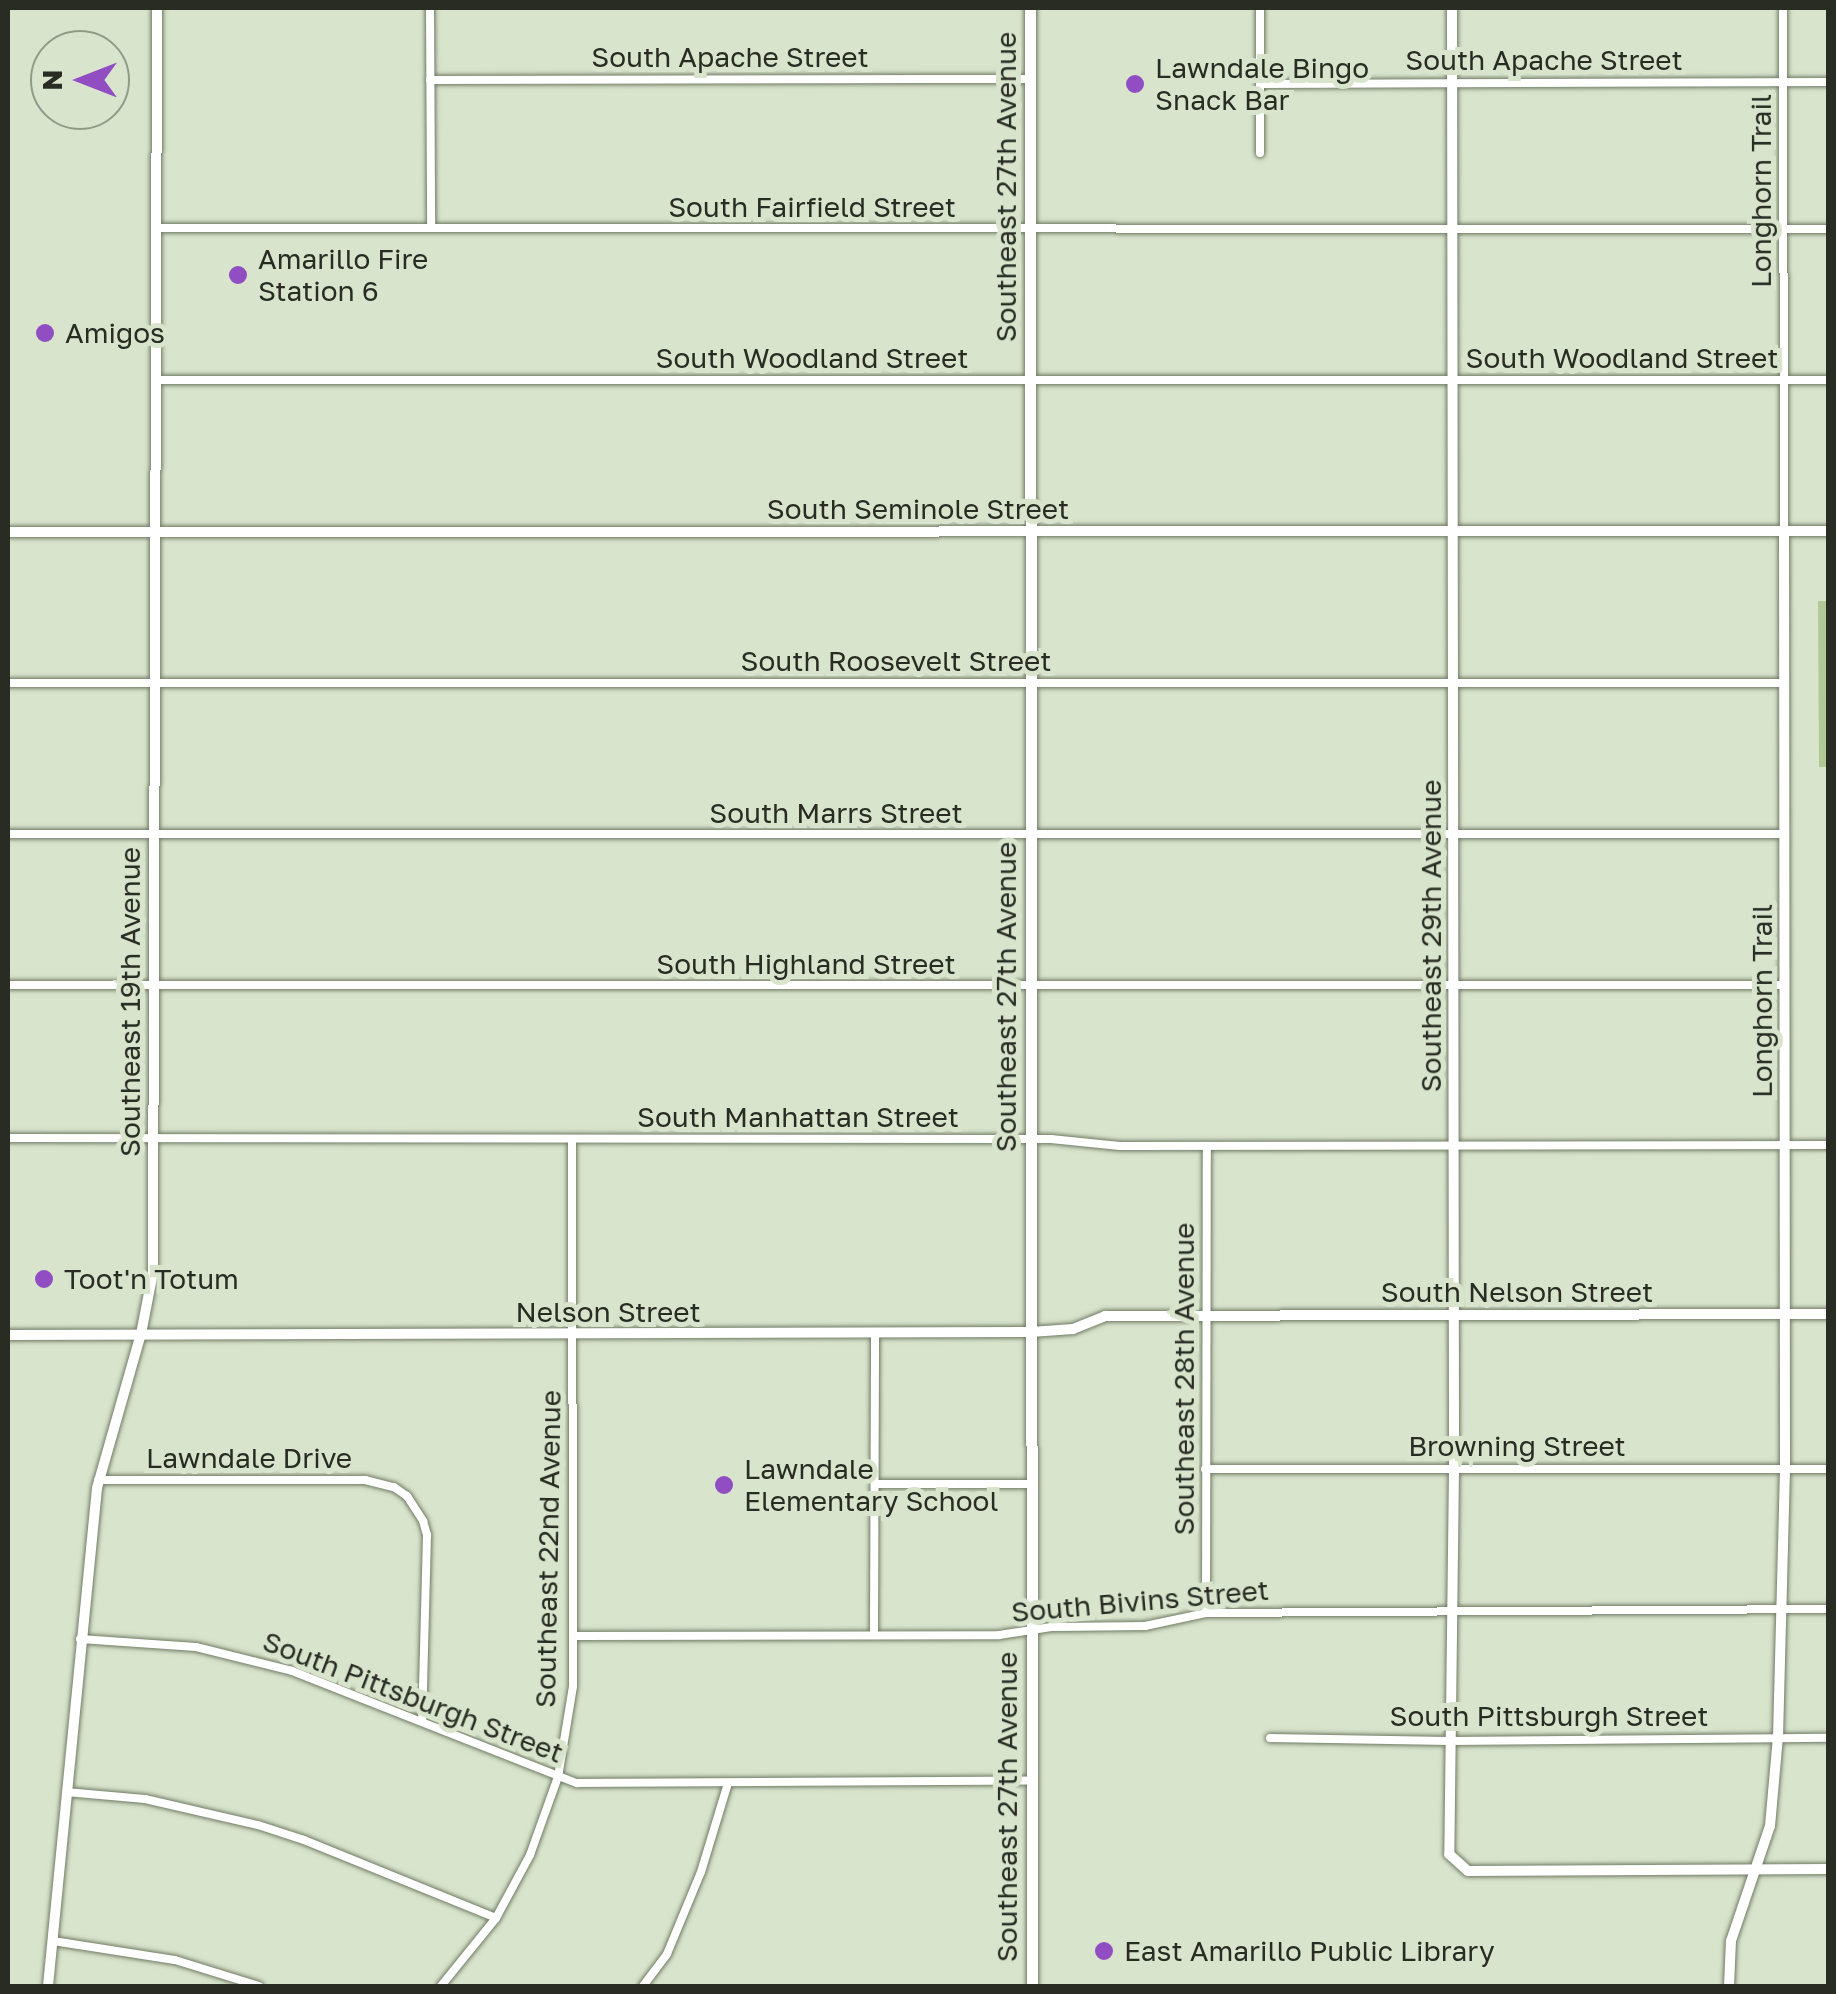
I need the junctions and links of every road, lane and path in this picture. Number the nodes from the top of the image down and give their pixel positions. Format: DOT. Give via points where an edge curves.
graph roads {
  1 [pos="157,8"];
  2 [pos="430,8"];
  3 [pos="1030,8"];
  4 [pos="1260,8"];
  5 [pos="1452,8"];
  6 [pos="1783,8"];
  7 [pos="1030,79"];
  8 [pos="430,80"];
  9 [pos="1452,82"];
  10 [pos="1783,82"];
  11 [pos="1828,82"];
  12 [pos="1260,84"];
  13 [pos="1260,152"];
  14 [pos="156,228"];
  15 [pos="431,228"];
  16 [pos="1828,229"];
  17 [pos="1030,230"];
  18 [pos="1452,230"];
  19 [pos="1783,230"];
  20 [pos="156,380"];
  21 [pos="1783,380"];
  22 [pos="1828,380"];
  23 [pos="1031,381"];
  24 [pos="1452,381"];
  25 [pos="1784,531"];
  26 [pos="1828,531"];
  27 [pos="8,532"];
  28 [pos="154,532"];
  29 [pos="1031,532"];
  30 [pos="1452,532"];
  31 [pos="8,683"];
  32 [pos="152,683"];
  33 [pos="1453,683"];
  34 [pos="1784,683"];
  35 [pos="1031,684"];
  36 [pos="8,834"];
  37 [pos="152,834"];
  38 [pos="1784,834"];
  39 [pos="1453,835"];
  40 [pos="1031,836"];
  41 [pos="8,985"];
  42 [pos="1784,985"];
  43 [pos="152,986"];
  44 [pos="1031,986"];
  45 [pos="1454,986"];
  46 [pos="8,1138"];
  47 [pos="153,1138"];
  48 [pos="572,1140"];
  49 [pos="1031,1140"];
  50 [pos="1828,1145"];
  51 [pos="1207,1146"];
  52 [pos="1454,1146"];
  53 [pos="1785,1146"];
  54 [pos="1785,1314"];
  55 [pos="1828,1314"];
  56 [pos="1454,1315"];
  57 [pos="1206,1316"];
  58 [pos="1031,1332"];
  59 [pos="875,1333"];
  60 [pos="141,1334"];
  61 [pos="8,1335"];
  62 [pos="572,1335"];
  63 [pos="1205,1469"];
  64 [pos="1454,1469"];
  65 [pos="1785,1469"];
  66 [pos="1828,1469"];
  67 [pos="98,1480"];
  68 [pos="875,1484"];
  69 [pos="1031,1484"];
  70 [pos="1781,1608"];
  71 [pos="1828,1609"];
  72 [pos="1453,1612"];
  73 [pos="1206,1613"];
  74 [pos="1031,1631"];
  75 [pos="874,1634"];
  76 [pos="575,1636"];
  77 [pos="80,1639"];
  78 [pos="422,1720"];
  79 [pos="1270,1738"];
  80 [pos="1778,1738"];
  81 [pos="1828,1738"];
  82 [pos="1448,1741"];
  83 [pos="558,1778"];
  84 [pos="1031,1782"];
  85 [pos="728,1783"];
  86 [pos="66,1792"];
  87 [pos="1828,1869"];
  88 [pos="1755,1870"];
  89 [pos="496,1918"];
  90 [pos="53,1941"];
  91 [pos="237,1983"];
  92 [pos="48,1986"];
  93 [pos="258,1986"];
  94 [pos="441,1986"];
  95 [pos="643,1986"];
  96 [pos="1032,1986"];
  97 [pos="1729,1986"];
  1 -- 14 [label="street, Southeast 19th Avenue"];
  2 -- 8 [label="street"];
  3 -- 7 [label="main road, Southeast 27th Avenue"];
  4 -- 12 [label="street"];
  5 -- 9 [label="street, Southeast 29th Avenue"];
  6 -- 10 [label="street, Longhorn Trail"];
  7 -- 8 [label="street, South Apache Street"];
  7 -- 17 [label="main road, Southeast 27th Avenue"];
  8 -- 15 [label="street"];
  9 -- 10 [label="street, South Apache Street"];
  9 -- 12 [label="street, South Apache Street"];
  9 -- 18 [label="street, Southeast 29th Avenue"];
  10 -- 11 [label="street, South Apache Street"];
  10 -- 19 [label="street, Longhorn Trail"];
  12 -- 13 [label="street"];
  14 -- 15 [label="street, South Fairfield Street"];
  14 -- 20 [label="street, Southeast 19th Avenue"];
  15 -- 17 [label="street, South Fairfield Street"];
  16 -- 19 [label="street, South Fairfield Street"];
  17 -- 18 [label="street, South Fairfield Street"];
  17 -- 23 [label="main road, Southeast 27th Avenue"];
  18 -- 19 [label="street, South Fairfield Street"];
  18 -- 24 [label="street, Southeast 29th Avenue"];
  19 -- 21 [label="street, Longhorn Trail"];
  20 -- 23 [label="street, South Woodland Street"];
  20 -- 28 [label="street, Southeast 19th Avenue"];
  21 -- 22 [label="street, South Woodland Street"];
  21 -- 24 [label="street, South Woodland Street"];
  21 -- 25 [label="street, Longhorn Trail"];
  23 -- 24 [label="street, South Woodland Street"];
  23 -- 29 [label="main road, Southeast 27th Avenue"];
  24 -- 30 [label="street, Southeast 29th Avenue"];
  25 -- 26 [label="street, South Seminole Street"];
  25 -- 30 [label="street, South Seminole Street"];
  25 -- 34 [label="street, Longhorn Trail"];
  27 -- 28 [label="street, South Seminole Street"];
  28 -- 29 [label="street, South Seminole Street"];
  28 -- 32 [label="street, Southeast 19th Avenue"];
  29 -- 30 [label="street, South Seminole Street"];
  29 -- 35 [label="main road, Southeast 27th Avenue"];
  30 -- 33 [label="street, Southeast 29th Avenue"];
  31 -- 32 [label="street, South Roosevelt Street"];
  32 -- 35 [label="street, South Roosevelt Street"];
  32 -- 37 [label="street, Southeast 19th Avenue"];
  33 -- 34 [label="street, South Roosevelt Street"];
  33 -- 35 [label="street, South Roosevelt Street"];
  33 -- 39 [label="street, Southeast 29th Avenue"];
  34 -- 38 [label="street, Longhorn Trail"];
  35 -- 40 [label="main road, Southeast 27th Avenue"];
  36 -- 37 [label="street, South Marrs Street"];
  37 -- 40 [label="street, South Marrs Street"];
  37 -- 43 [label="street, Southeast 19th Avenue"];
  38 -- 39 [label="street, South Marrs Street"];
  38 -- 42 [label="street, Longhorn Trail"];
  39 -- 40 [label="street, South Marrs Street"];
  39 -- 45 [label="street, Southeast 29th Avenue"];
  40 -- 44 [label="main road, Southeast 27th Avenue"];
  41 -- 43 [label="street, South Highland Street"];
  42 -- 45 [label="street, South Highland Street"];
  42 -- 53 [label="street, Longhorn Trail"];
  43 -- 44 [label="street, South Highland Street"];
  43 -- 47 [label="street, Southeast 19th Avenue"];
  44 -- 45 [label="street, South Highland Street"];
  44 -- 49 [label="main road, Southeast 27th Avenue"];
  45 -- 52 [label="street, Southeast 29th Avenue"];
  46 -- 47 [label="street, South Manhattan Street"];
  47 -- 48 [label="street, South Manhattan Street"];
  47 -- 60 [label="street, Southeast 19th Avenue" via="152,1272"];
  48 -- 49 [label="street, South Manhattan Street"];
  48 -- 62 [label="street, Southeast 22nd Avenue"];
  49 -- 51 [label="street, South Manhattan Street"];
  49 -- 58 [label="main road, Southeast 27th Avenue"];
  50 -- 53 [label="street, South Manhattan Street"];
  51 -- 52 [label="street, South Manhattan Street"];
  51 -- 57 [label="street, Southeast 28th Avenue"];
  52 -- 53 [label="street, South Manhattan Street"];
  52 -- 56 [label="street, Southeast 29th Avenue"];
  53 -- 54 [label="street, Longhorn Trail"];
  54 -- 55 [label="street, South Nelson Street"];
  54 -- 56 [label="street, South Nelson Street"];
  54 -- 65 [label="street, Longhorn Trail"];
  56 -- 57 [label="street, South Nelson Street"];
  56 -- 64 [label="street, Southeast 29th Avenue"];
  57 -- 58 [label="street, Nelson Street" via="1106,1316 1074,1329"];
  57 -- 63 [label="street, Southeast 28th Avenue"];
  58 -- 59 [label="street, Nelson Street"];
  58 -- 69 [label="main road, Southeast 27th Avenue"];
  59 -- 62 [label="street, Nelson Street"];
  59 -- 68 [label="street"];
  60 -- 61 [label="street, Nelson Street"];
  60 -- 62 [label="street, Nelson Street"];
  60 -- 67 [label="street, Southeast 19th Avenue"];
  62 -- 76 [label="street, Southeast 22nd Avenue"];
  63 -- 64 [label="street, Browning Street"];
  63 -- 73 [label="street, Southeast 28th Avenue"];
  64 -- 65 [label="street, Browning Street"];
  64 -- 72 [label="street, Southeast 29th Avenue"];
  65 -- 66 [label="street, Browning Street"];
  65 -- 70 [label="street, Longhorn Trail"];
  67 -- 77 [label="street, Southeast 19th Avenue"];
  67 -- 78 [label="street, Lawndale Drive" via="365,1480 406,1496 427,1536"];
  68 -- 69 [label="street"];
  68 -- 75 [label="street"];
  69 -- 74 [label="main road, Southeast 27th Avenue"];
  70 -- 71 [label="street, South Bivins Street"];
  70 -- 72 [label="street, South Bivins Street"];
  70 -- 80 [label="street, Longhorn Trail"];
  72 -- 73 [label="street, South Bivins Street"];
  72 -- 82 [label="street, Southeast 29th Avenue"];
  73 -- 74 [label="street, South Bivins Street" via="1145,1626"];
  74 -- 75 [label="street, South Bivins Street"];
  74 -- 84 [label="main road, Southeast 27th Avenue"];
  75 -- 76 [label="street, South Bivins Street"];
  76 -- 83 [label="street, Southeast 22nd Avenue"];
  77 -- 78 [label="street, South Pittsburgh Street" via="147,1641 244,1657"];
  77 -- 86 [label="street, Southeast 19th Avenue"];
  78 -- 83 [label="street, South Pittsburgh Street"];
  79 -- 82 [label="street, South Pittsburgh Street"];
  80 -- 81 [label="street, South Pittsburgh Street"];
  80 -- 82 [label="street, South Pittsburgh Street"];
  80 -- 88 [label="street, Longhorn Trail" via="1770,1826"];
  82 -- 88 [label="street, Southeast 29th Avenue" via="1449,1854 1468,1871"];
  83 -- 85 [label="street, South Pittsburgh Street"];
  83 -- 89 [label="street, Southeast 22nd Avenue" via="530,1855"];
  84 -- 85 [label="street, South Pittsburgh Street"];
  84 -- 96 [label="main road, Southeast 27th Avenue"];
  85 -- 95 [label="street" via="667,1954"];
  86 -- 89 [label="street" via="145,1799 258,1826"];
  86 -- 90 [label="street, Southeast 19th Avenue"];
  87 -- 88 [label="street"];
  88 -- 97 [label="street, Longhorn Trail" via="1731,1942"];
  89 -- 94 [label="street, Southeast 22nd Avenue"];
  90 -- 91 [label="street" via="174,1960"];
  90 -- 92 [label="street, Southeast 19th Avenue"];
  91 -- 93 [label="street"];
}
